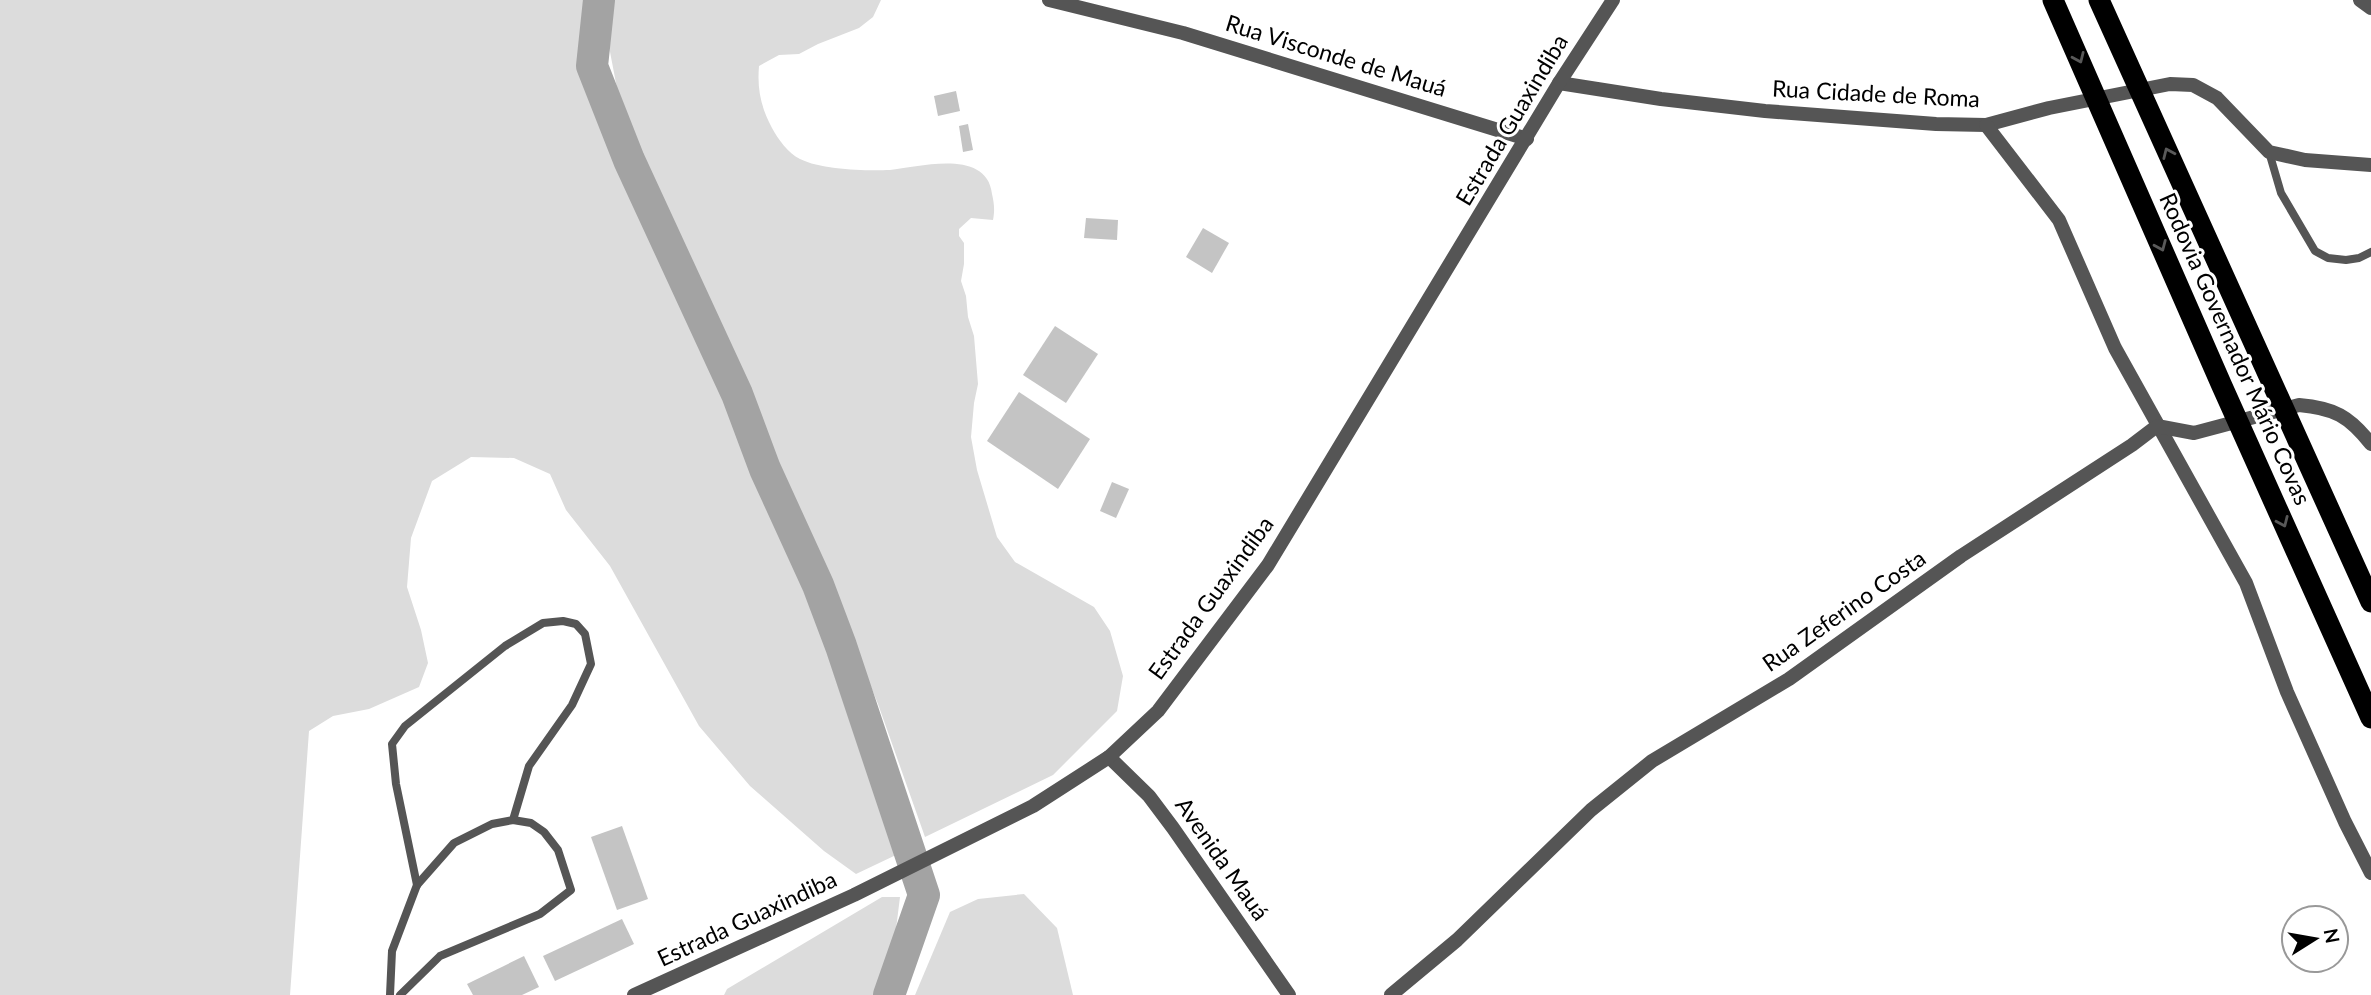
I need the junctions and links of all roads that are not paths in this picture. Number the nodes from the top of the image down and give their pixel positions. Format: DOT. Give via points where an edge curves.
graph roads {
  1 [pos="1049,0"];
  2 [pos="1613,0"];
  3 [pos="2053,0"];
  4 [pos="2099,0"];
  5 [pos="2360,0"];
  6 [pos="2371,8"];
  7 [pos="1559,83"];
  8 [pos="1986,125"];
  9 [pos="1527,139"];
  10 [pos="2269,152"];
  11 [pos="2371,165"];
  12 [pos="2371,252"];
  13 [pos="2157,426"];
  14 [pos="2371,444"];
  15 [pos="2371,602"];
  16 [pos="2371,718"];
  17 [pos="1109,757"];
  18 [pos="513,820"];
  19 [pos="2371,873"];
  20 [pos="417,885"];
  21 [pos="390,995"];
  22 [pos="400,995"];
  23 [pos="634,995"];
  24 [pos="1289,995"];
  25 [pos="1391,995"];
  1 -- 9 [label="street, Rua Visconde de Mauá" via="1183,33"];
  2 -- 7 [label="street, Estrada Guaxindiba"];
  3 -- 16 [label="highway, Rodovia Governador Mário Covas, one-way"];
  15 -- 4 [label="highway, Rodovia Governador Mário Covas, one-way"];
  5 -- 6 [label="street"];
  7 -- 8 [label="street, Rua Cidade de Roma" via="1765,111"];
  7 -- 9 [label="street, Estrada Guaxindiba"];
  8 -- 10 [label="street, Rua Cidade de Roma" via="2170,83 2193,85 2217,98"];
  8 -- 13 [label="street" via="2059,219 2115,348"];
  9 -- 17 [label="street, Estrada Guaxindiba" via="1268,565 1158,711"];
  10 -- 11 [label="street"];
  10 -- 12 [label="lane" via="2281,193 2315,251 2346,260"];
  13 -- 14 [label="street" via="2194,433 2299,405 2340,414"];
  13 -- 19 [label="street" via="2246,583 2287,692"];
  13 -- 25 [label="street, Rua Zeferino Costa" via="1789,679 1652,761 1591,810 1457,940"];
  17 -- 23 [label="street, Estrada Guaxindiba" via="1033,806"];
  17 -- 24 [label="street, Avenida Mauá" via="1149,796"];
  18 -- 20 [label="lane" via="492,824 454,843"];
  18 -- 20 [label="lane" via="528,766 572,705 591,664 585,634 576,624 543,623 505,646 405,726 392,744"];
  18 -- 22 [label="lane" via="531,823 544,832 558,850 570,890 540,914 440,957"];
  20 -- 21 [label="lane" via="392,951"];
}
